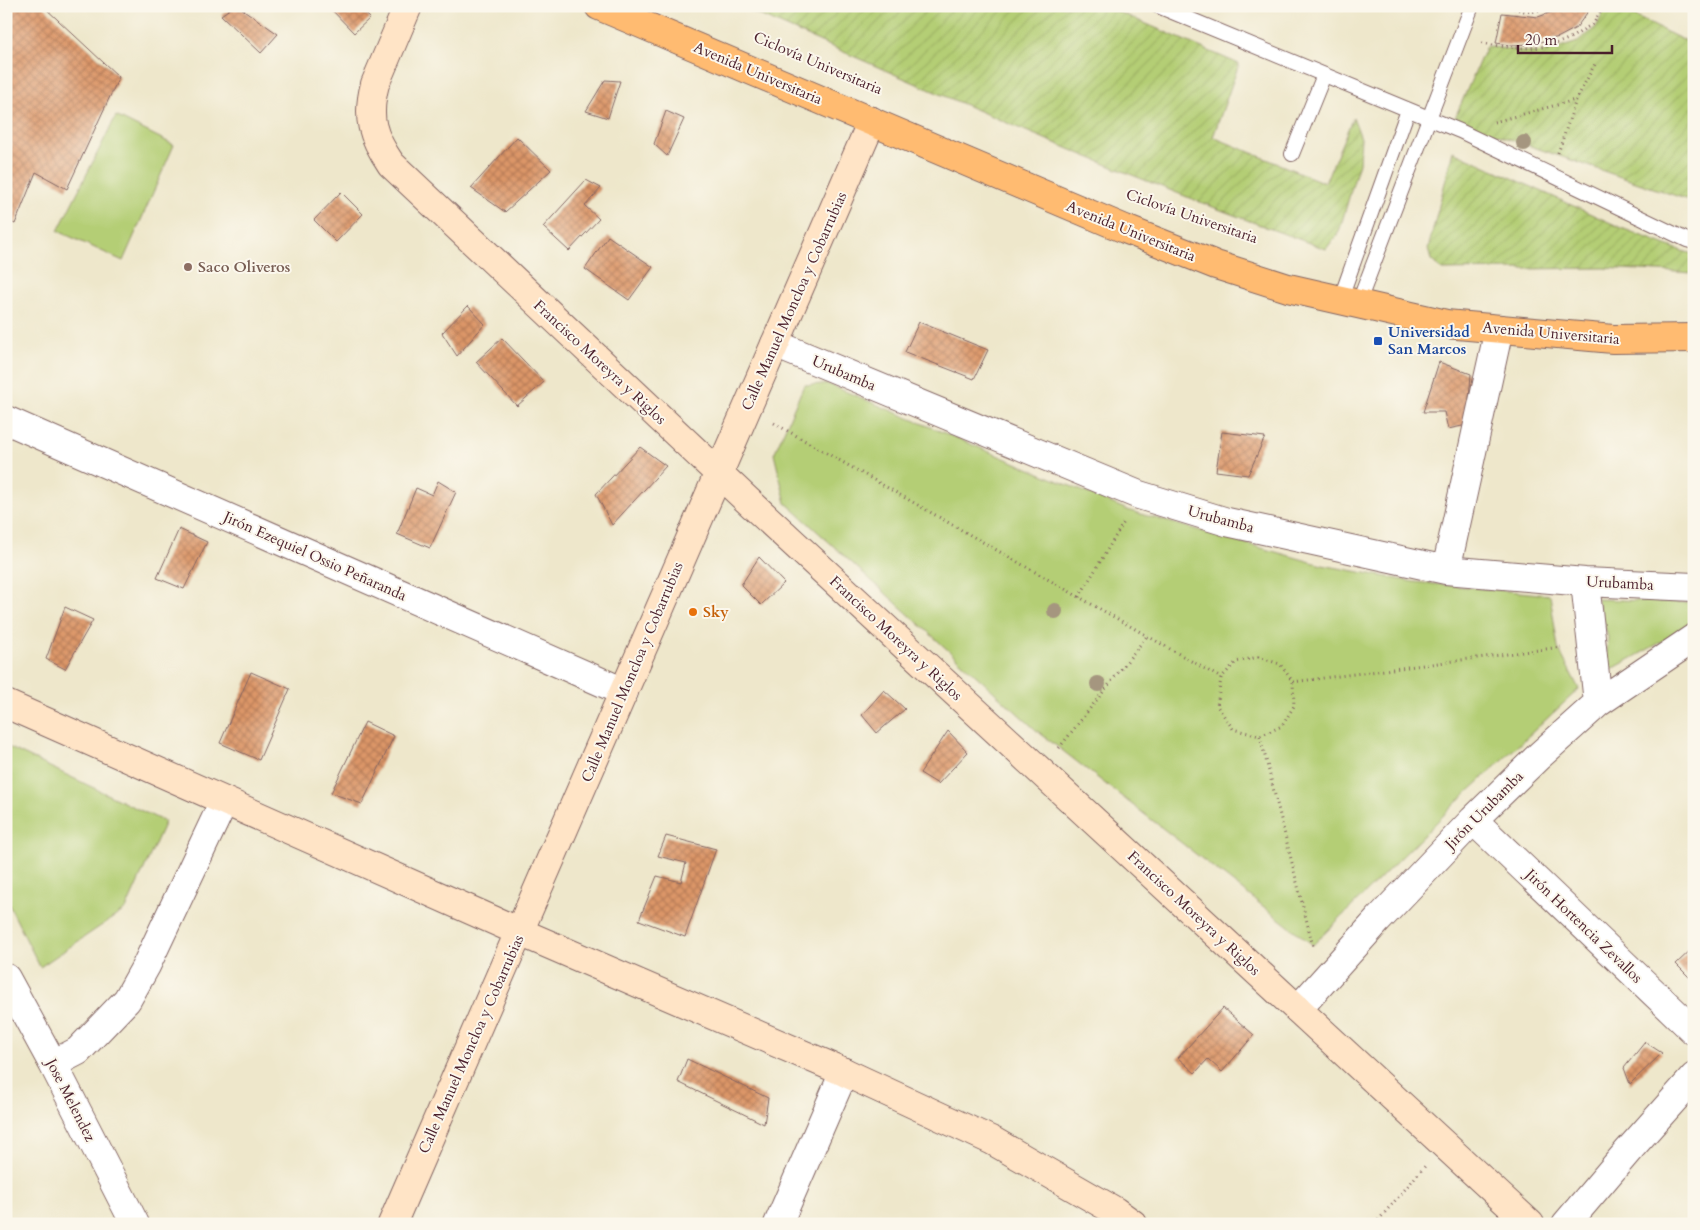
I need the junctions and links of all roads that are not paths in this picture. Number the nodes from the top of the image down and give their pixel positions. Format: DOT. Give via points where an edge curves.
graph roads {
  1 [pos="408,6"];
  2 [pos="599,6"];
  3 [pos="1158,6"];
  4 [pos="1472,6"];
  5 [pos="1324,75"];
  6 [pos="1408,110"];
  7 [pos="1429,118"];
  8 [pos="872,121"];
  9 [pos="1292,154"];
  10 [pos="1694,242"];
  11 [pos="1349,302"];
  12 [pos="1499,329"];
  13 [pos="1694,338"];
  14 [pos="775,344"];
  15 [pos="6,420"];
  16 [pos="719,473"];
  17 [pos="1446,570"];
  18 [pos="1585,582"];
  19 [pos="1694,587"];
  20 [pos="1694,638"];
  21 [pos="624,692"];
  22 [pos="1598,703"];
  23 [pos="6,704"];
  24 [pos="224,801"];
  25 [pos="1474,820"];
  26 [pos="520,932"];
  27 [pos="6,978"];
  28 [pos="1298,1009"];
  29 [pos="1694,1031"];
  30 [pos="53,1064"];
  31 [pos="844,1072"];
  32 [pos="1694,1077"];
  33 [pos="135,1224"];
  34 [pos="392,1224"];
  35 [pos="778,1224"];
  36 [pos="1133,1224"];
  37 [pos="1530,1224"];
  38 [pos="1566,1224"];
  1 -- 16 [label="street, Francisco Moreyra y Riglos" via="371,98 374,135 390,164"];
  2 -- 8 [label="main road, Avenida Universitaria"];
  3 -- 5 [label="lane"];
  4 -- 7 [label="lane"];
  5 -- 6 [label="lane"];
  5 -- 9 [label="lane"];
  6 -- 7 [label="lane"];
  6 -- 11 [label="lane"];
  7 -- 10 [label="lane"];
  7 -- 11 [label="lane"];
  8 -- 11 [label="main road, Avenida Universitaria" via="1216,265 1288,288"];
  8 -- 14 [label="street, Calle Manuel Moncloa y Cobarrubias"];
  11 -- 12 [label="main road, Avenida Universitaria" via="1446,324"];
  12 -- 13 [label="main road, Avenida Universitaria" via="1613,340"];
  12 -- 17 [label="street"];
  14 -- 16 [label="street, Calle Manuel Moncloa y Cobarrubias"];
  14 -- 17 [label="street, Urubamba" via="1139,496 1227,522"];
  15 -- 21 [label="street, Jirón Ezequiel Ossio Peñaranda"];
  16 -- 21 [label="street, Calle Manuel Moncloa y Cobarrubias"];
  16 -- 28 [label="street, Francisco Moreyra y Riglos"];
  17 -- 18 [label="street, Urubamba"];
  18 -- 19 [label="street, Urubamba"];
  18 -- 22 [label="street"];
  20 -- 22 [label="street, Jirón Urubamba"];
  21 -- 26 [label="street, Calle Manuel Moncloa y Cobarrubias"];
  22 -- 25 [label="street, Jirón Urubamba"];
  23 -- 24 [label="street"];
  24 -- 26 [label="street"];
  24 -- 30 [label="street" via="146,966 126,1000 78,1051"];
  25 -- 28 [label="street, Jirón Urubamba"];
  25 -- 29 [label="street, Jirón Hortencia Zevallos"];
  26 -- 31 [label="street"];
  26 -- 34 [label="street, Calle Manuel Moncloa y Cobarrubias"];
  27 -- 30 [label="street, Jose Melendez"];
  28 -- 37 [label="street, Francisco Moreyra y Riglos"];
  30 -- 33 [label="street, Jose Melendez"];
  31 -- 35 [label="street"];
  31 -- 36 [label="street" via="994,1141"];
  32 -- 38 [label="street"];
}
